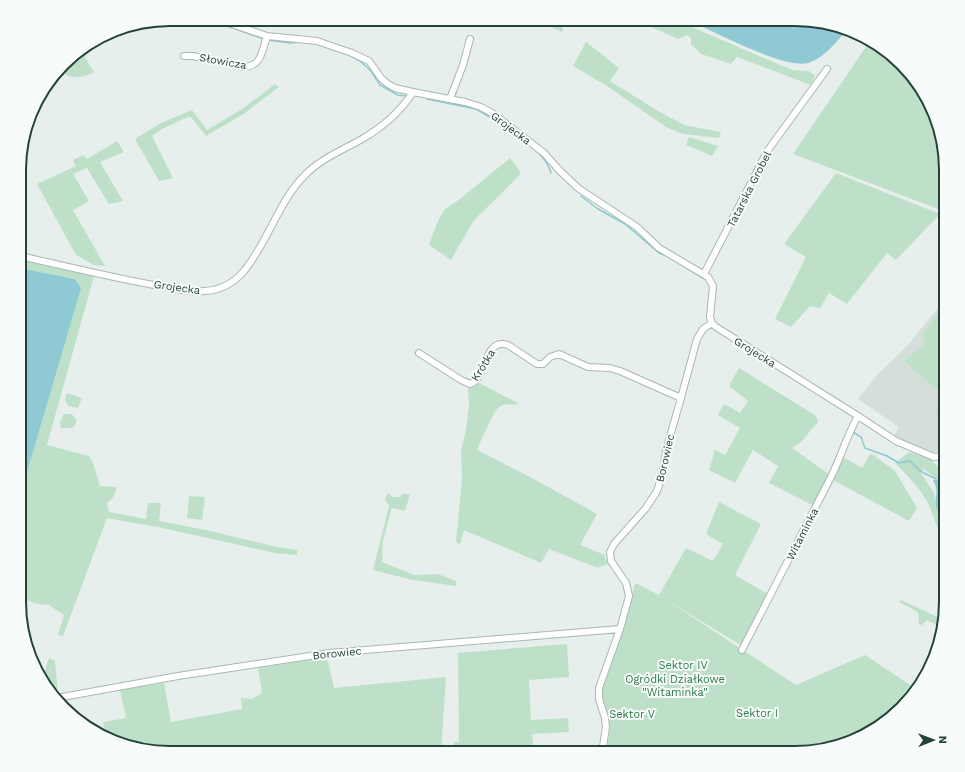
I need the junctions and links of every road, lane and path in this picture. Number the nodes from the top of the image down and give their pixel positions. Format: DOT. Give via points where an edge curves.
graph roads {
  1 [pos="238,26"];
  2 [pos="267,36"];
  3 [pos="470,40"];
  4 [pos="184,56"];
  5 [pos="827,69"];
  6 [pos="413,92"];
  7 [pos="450,99"];
  8 [pos="26,257"];
  9 [pos="704,274"];
  10 [pos="712,323"];
  11 [pos="418,354"];
  12 [pos="681,398"];
  13 [pos="858,416"];
  14 [pos="939,457"];
  15 [pos="620,629"];
  16 [pos="742,650"];
  17 [pos="62,697"];
  18 [pos="603,746"];
  1 -- 2 [label="street"];
  2 -- 4 [label="street, Słowicza" via="260,58 251,67"];
  2 -- 6 [label="street" via="317,41 352,53 370,61 388,84"];
  3 -- 7 [label="street"];
  5 -- 9 [label="street, Tatarska Grobel" via="768,150"];
  6 -- 7 [label="street, Grojecka"];
  6 -- 8 [label="street, Grojecka" via="399,112 381,126 320,162 301,179 248,267 237,279 223,287 204,291 182,290"];
  7 -- 9 [label="street, Grojecka" via="477,105 496,115 544,153 578,188 637,227 660,248"];
  9 -- 10 [label="street" via="712,286"];
  10 -- 12 [label="street, Borowiec" via="703,329 697,339"];
  10 -- 13 [label="street, Grojecka"];
  11 -- 12 [label="street, Krótka" via="470,384 476,380 492,348 503,344 535,364 543,364 553,355 562,354 588,367 620,371"];
  12 -- 15 [label="street, Borowiec" via="657,491 611,550 611,561 629,592"];
  13 -- 14 [label="street, Grojecka" via="896,441 934,457"];
  13 -- 16 [label="street, Witaminka" via="831,477"];
  15 -- 17 [label="street, Borowiec" via="329,653"];
  15 -- 18 [label="street, Borowiec" via="599,688 606,727"];
}
